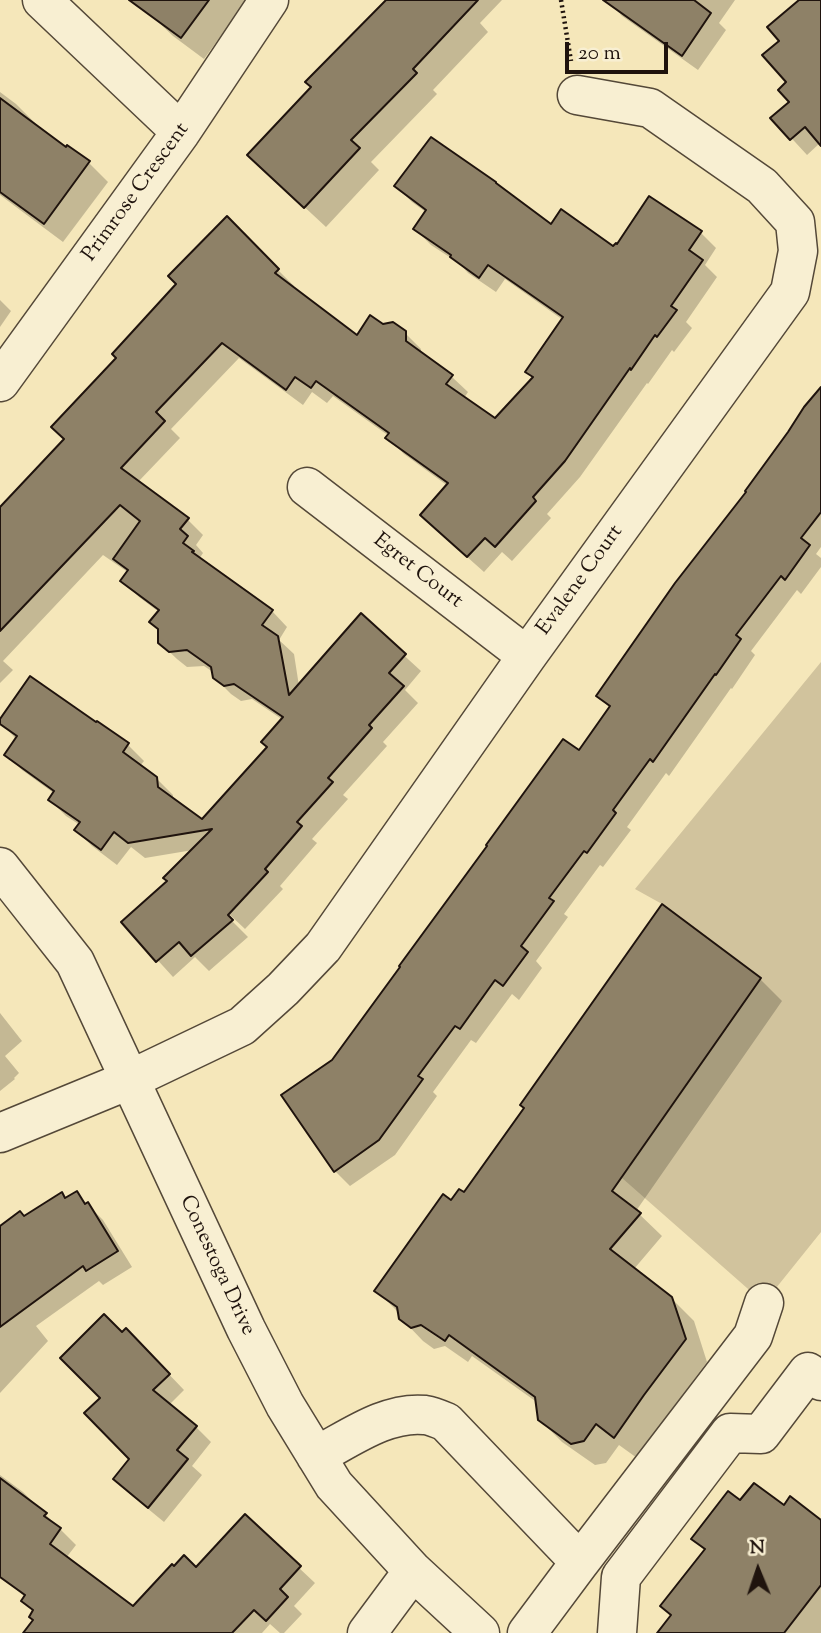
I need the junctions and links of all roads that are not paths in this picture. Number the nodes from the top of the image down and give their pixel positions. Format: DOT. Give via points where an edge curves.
graph roads {
  1 [pos="43,0"];
  2 [pos="269,0"];
  3 [pos="577,95"];
  4 [pos="181,132"];
  5 [pos="0,382"];
  6 [pos="307,486"];
  7 [pos="527,656"];
  8 [pos="0,867"];
  9 [pos="130,1080"];
  10 [pos="0,1133"];
  11 [pos="764,1303"];
  12 [pos="815,1377"];
  13 [pos="316,1456"];
  14 [pos="580,1562"];
  15 [pos="413,1571"];
  16 [pos="367,1633"];
  17 [pos="480,1633"];
  18 [pos="527,1633"];
  19 [pos="617,1633"];
  1 -- 4 [label="street"];
  2 -- 4 [label="street, Primrose Crescent"];
  3 -- 7 [label="street, Evalene Court" via="650,108 762,186 795,222 799,251 790,292"];
  4 -- 5 [label="street, Primrose Crescent"];
  6 -- 7 [label="street, Egret Court"];
  7 -- 9 [label="street, Evalene Court" via="323,947 242,1026"];
  8 -- 9 [label="street, Conestoga Drive" via="75,962"];
  9 -- 10 [label="street, Evalene Court"];
  9 -- 13 [label="street, Conestoga Drive" via="246,1329"];
  11 -- 14 [label="street" via="752,1336"];
  12 -- 19 [label="street" via="761,1434 730,1433 621,1577"];
  13 -- 14 [label="street" via="386,1420 427,1415 446,1422"];
  13 -- 15 [label="street, Conestoga Drive" via="334,1485"];
  14 -- 18 [label="street"];
  15 -- 16 [label="street"];
  15 -- 17 [label="street, Conestoga Drive"];
}
